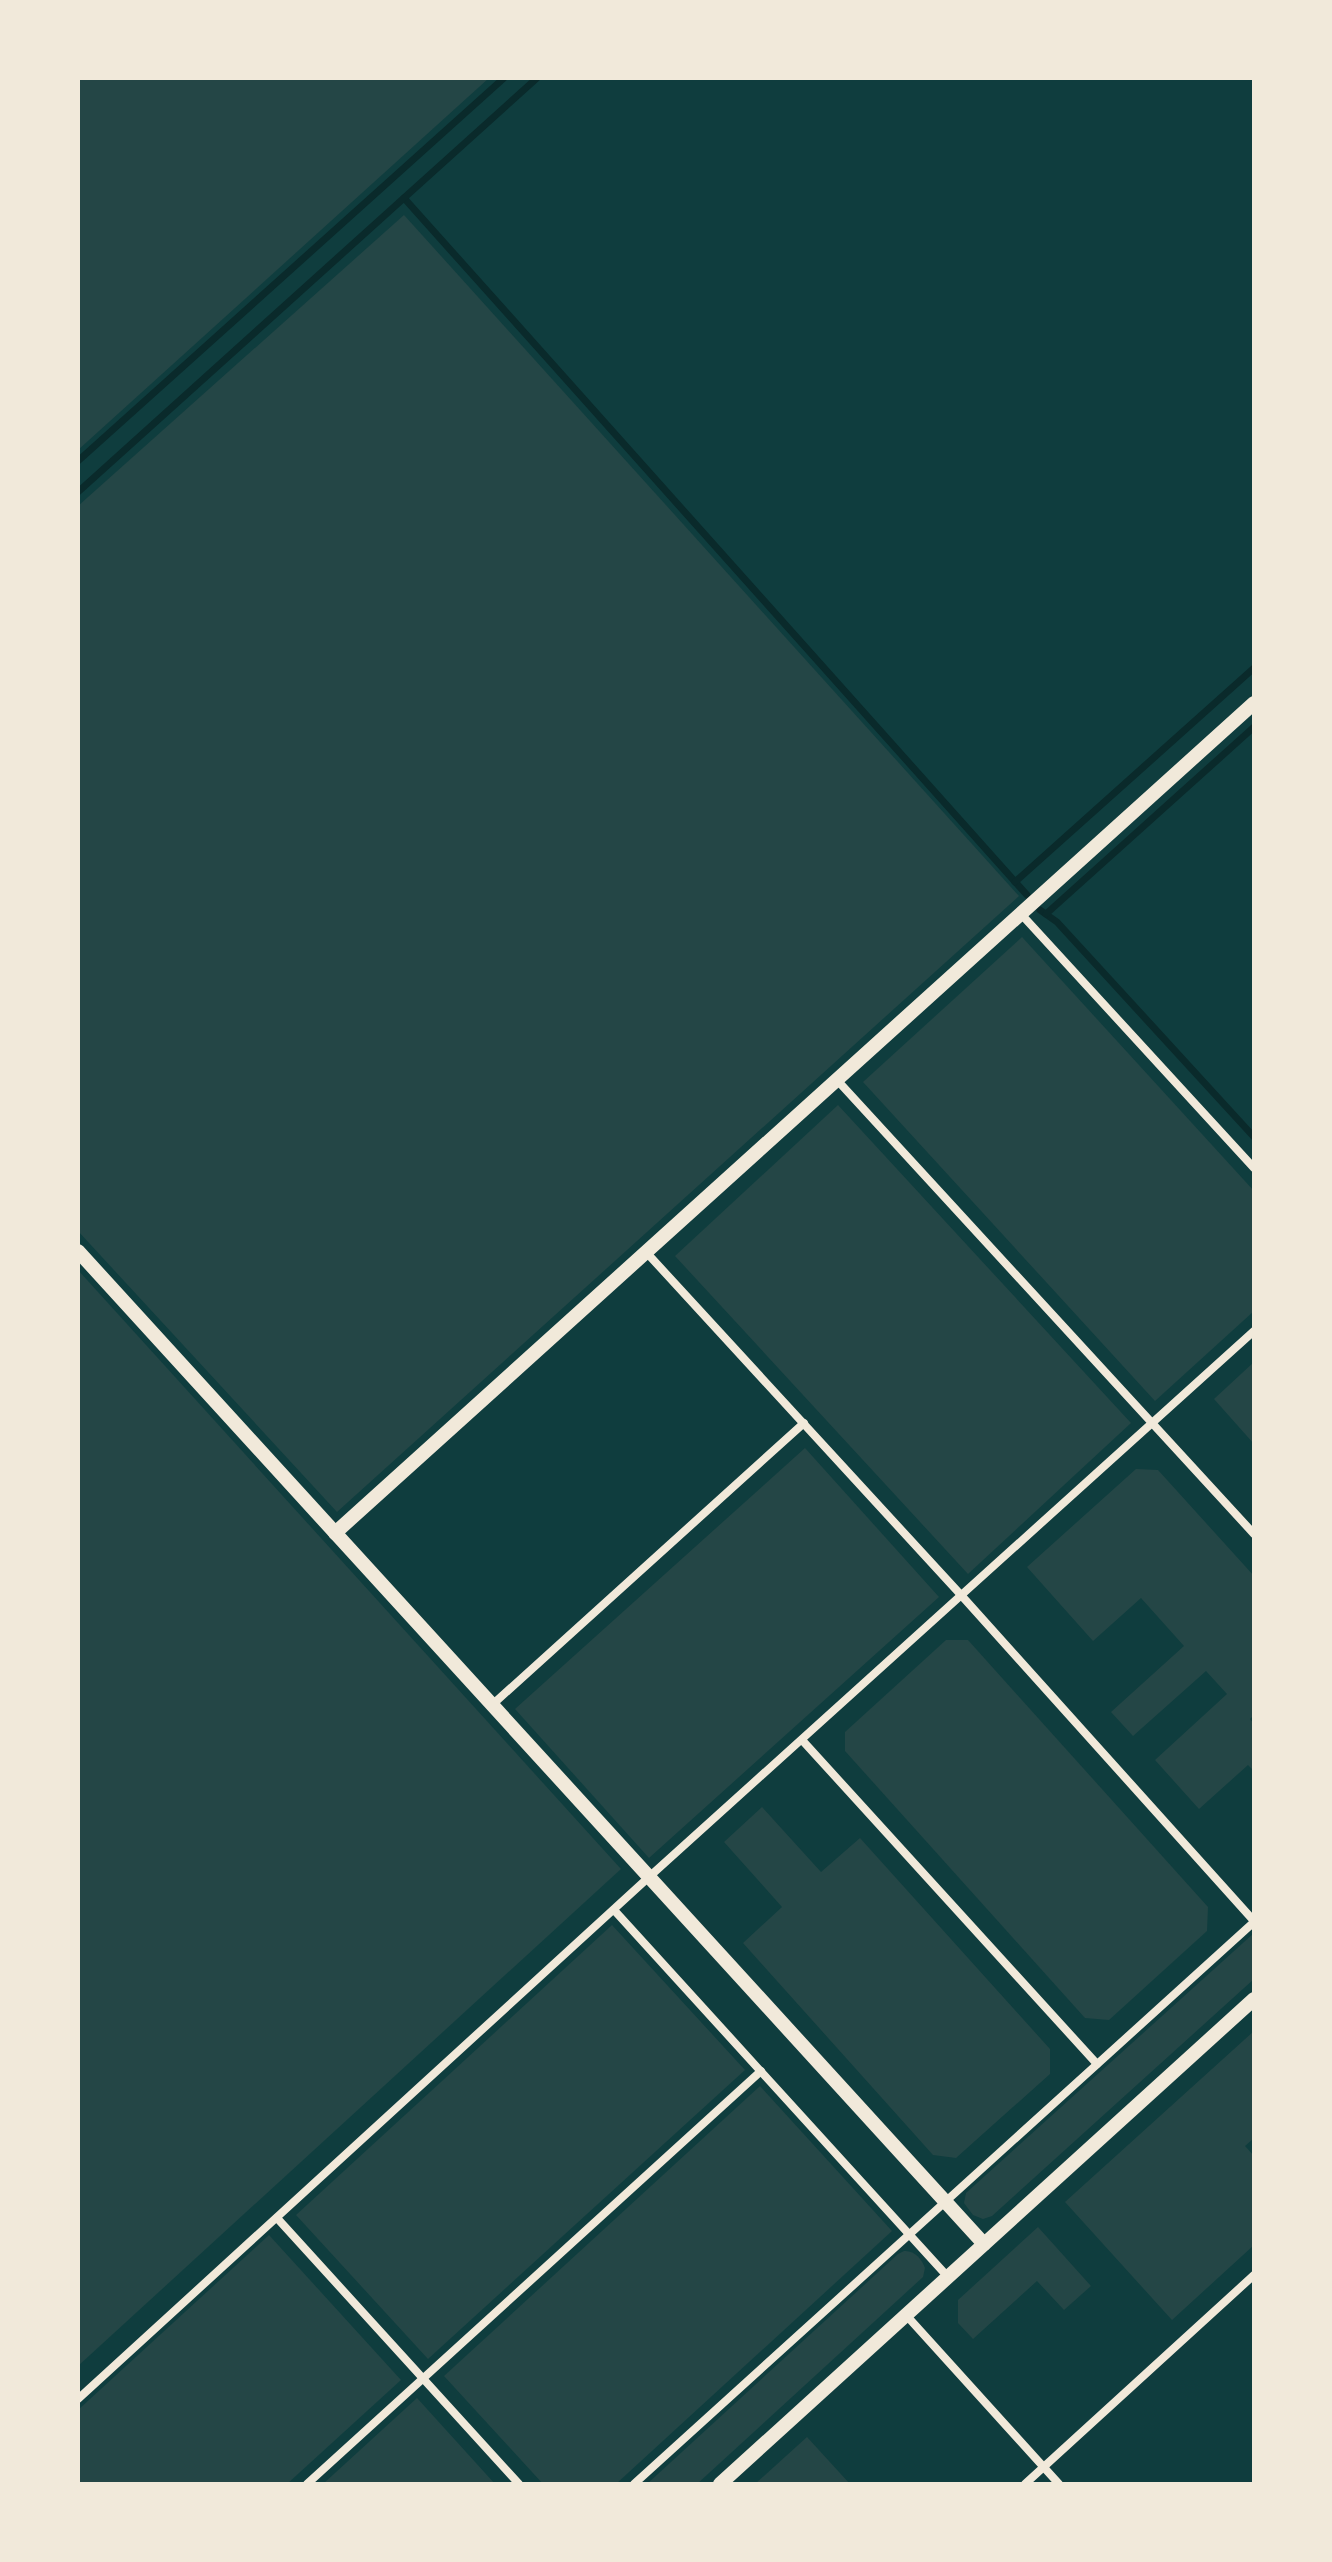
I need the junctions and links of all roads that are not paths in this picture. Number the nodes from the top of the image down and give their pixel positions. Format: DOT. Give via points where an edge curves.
graph roads {
  1 [pos="1254,703"];
  2 [pos="1021,914"];
  3 [pos="837,1080"];
  4 [pos="1254,1168"];
  5 [pos="78,1251"];
  6 [pos="646,1252"];
  7 [pos="1254,1331"];
  8 [pos="804,1423"];
  9 [pos="1153,1423"];
  10 [pos="335,1533"];
  11 [pos="1254,1534"];
  12 [pos="961,1595"];
  13 [pos="492,1705"];
  14 [pos="802,1740"];
  15 [pos="649,1877"];
  16 [pos="614,1910"];
  17 [pos="1254,1921"];
  18 [pos="1254,1999"];
  19 [pos="1097,2064"];
  20 [pos="761,2071"];
  21 [pos="945,2202"];
  22 [pos="277,2218"];
  23 [pos="910,2234"];
  24 [pos="984,2244"];
  25 [pos="1254,2275"];
  26 [pos="948,2277"];
  27 [pos="906,2315"];
  28 [pos="423,2378"];
  29 [pos="78,2399"];
  30 [pos="1044,2467"];
  31 [pos="307,2484"];
  32 [pos="519,2484"];
  33 [pos="634,2484"];
  34 [pos="720,2484"];
  35 [pos="1025,2484"];
  36 [pos="1059,2484"];
  1 -- 2 [label="street"];
  2 -- 3 [label="street"];
  2 -- 4 [label="street"];
  3 -- 6 [label="street"];
  3 -- 9 [label="street"];
  5 -- 10 [label="street"];
  6 -- 8 [label="street"];
  6 -- 10 [label="street"];
  7 -- 9 [label="street"];
  8 -- 12 [label="street"];
  8 -- 13 [label="street"];
  9 -- 11 [label="street"];
  9 -- 12 [label="street"];
  10 -- 13 [label="street"];
  12 -- 14 [label="street"];
  12 -- 17 [label="street"];
  13 -- 15 [label="street"];
  14 -- 15 [label="street"];
  14 -- 19 [label="street"];
  15 -- 16 [label="street"];
  15 -- 21 [label="street"];
  16 -- 20 [label="street"];
  16 -- 22 [label="street"];
  17 -- 19 [label="street"];
  18 -- 24 [label="street"];
  19 -- 21 [label="street"];
  20 -- 23 [label="street"];
  20 -- 28 [label="street"];
  21 -- 23 [label="street"];
  21 -- 24 [label="street"];
  22 -- 28 [label="street"];
  22 -- 29 [label="street"];
  23 -- 26 [label="street"];
  23 -- 33 [label="street"];
  24 -- 26 [label="street"];
  25 -- 30 [label="street"];
  26 -- 27 [label="street"];
  27 -- 30 [label="street"];
  27 -- 34 [label="street"];
  28 -- 31 [label="street"];
  28 -- 32 [label="street"];
  30 -- 35 [label="street"];
  30 -- 36 [label="street"];
}
